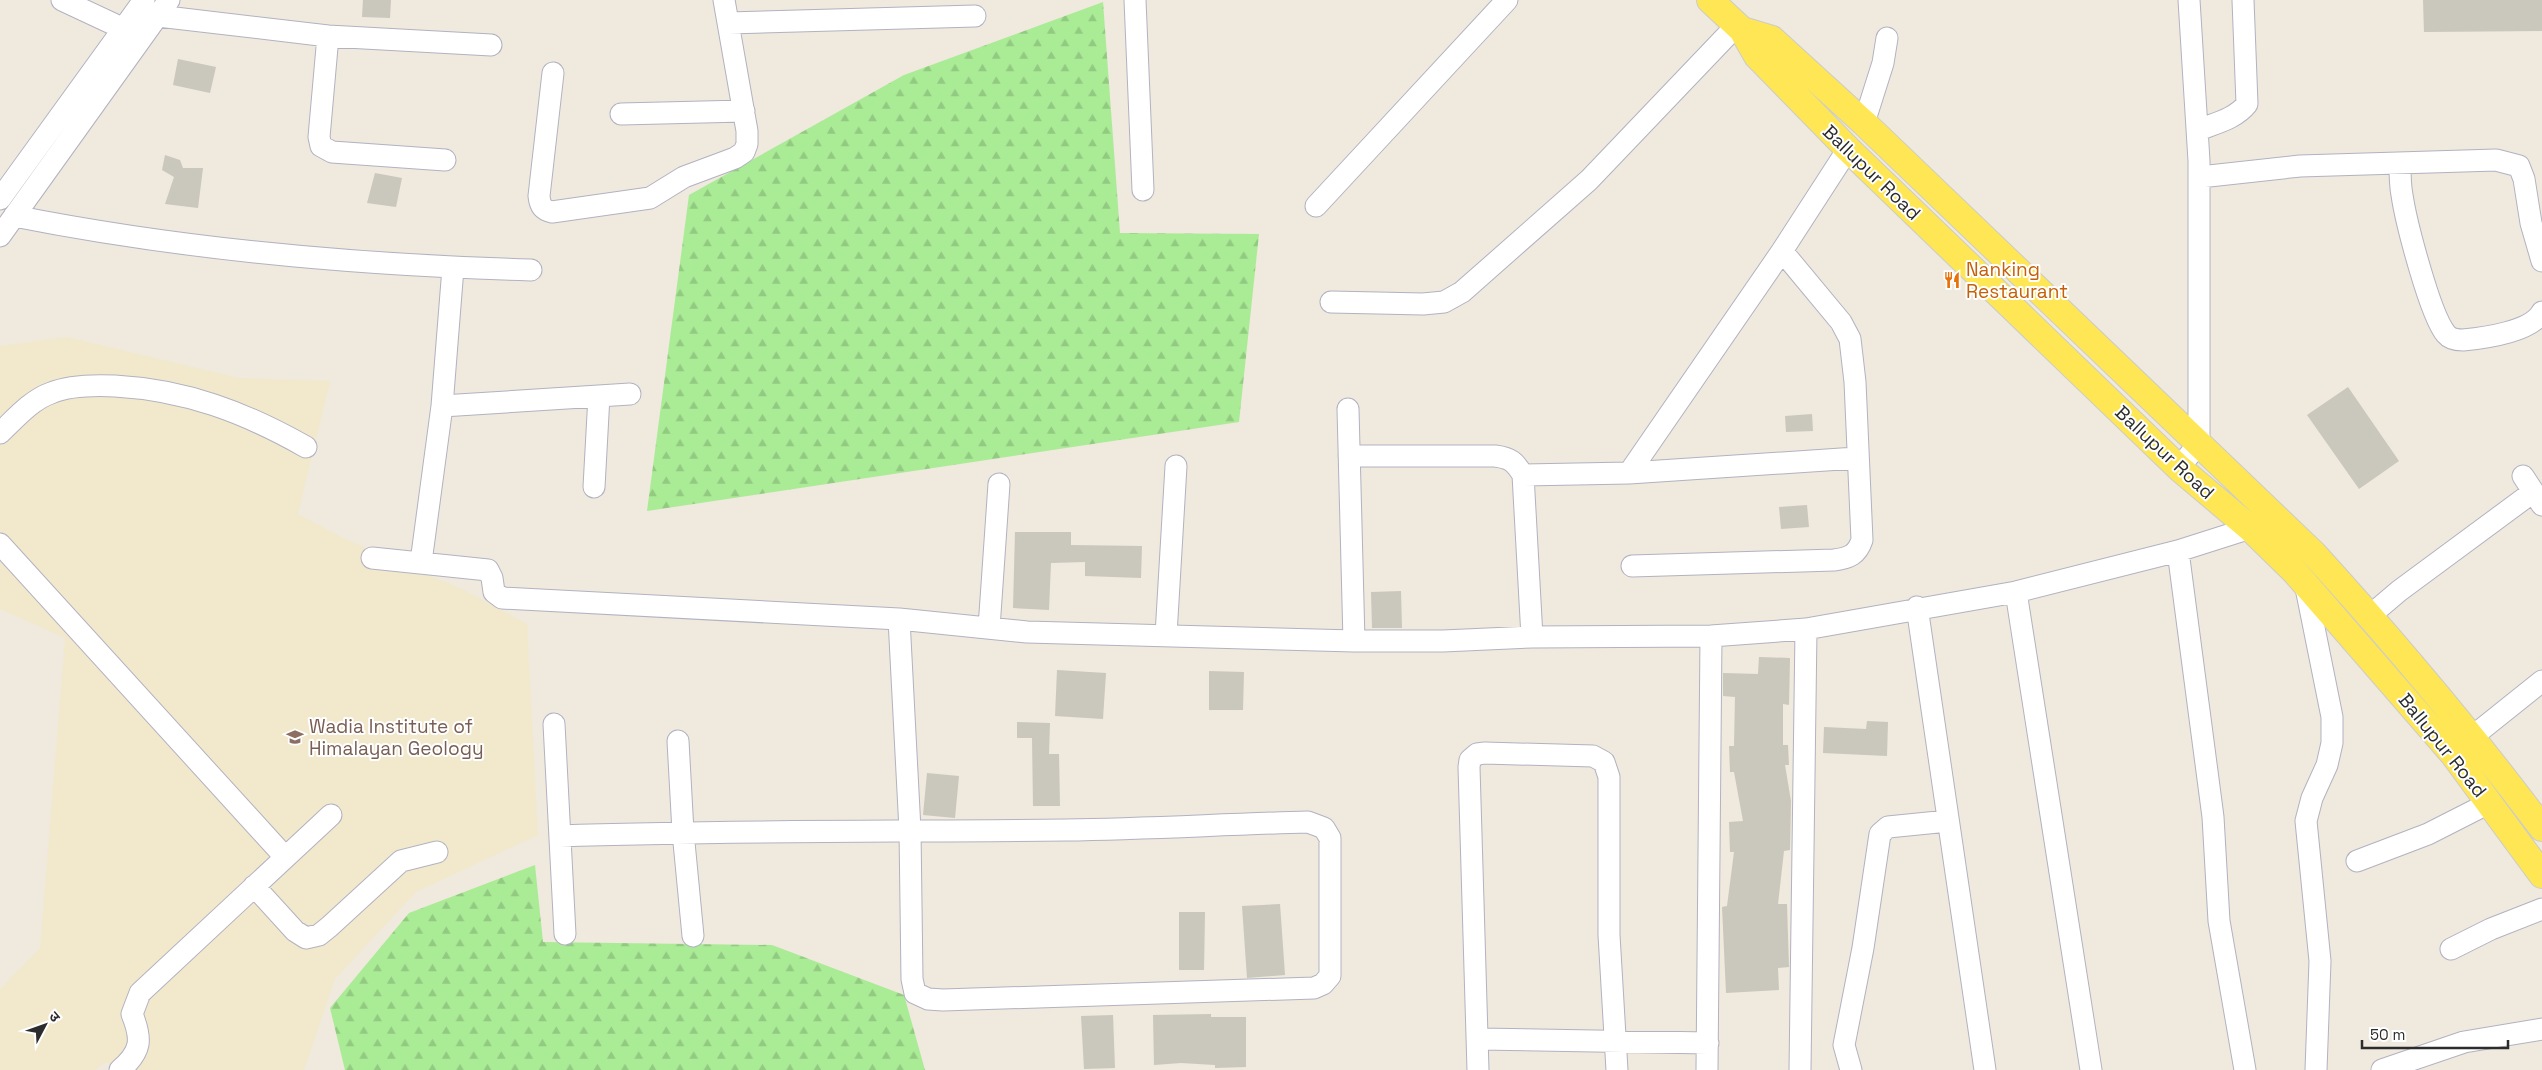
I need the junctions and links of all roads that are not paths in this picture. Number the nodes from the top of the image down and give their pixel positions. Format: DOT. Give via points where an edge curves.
graph roads {
  1 [pos="62,0"];
  2 [pos="144,0"];
  3 [pos="724,0"];
  4 [pos="1135,0"];
  5 [pos="1507,0"];
  6 [pos="1710,0"];
  7 [pos="2189,0"];
  8 [pos="2243,0"];
  9 [pos="164,8"];
  10 [pos="976,16"];
  11 [pos="728,23"];
  12 [pos="1739,28"];
  13 [pos="124,29"];
  14 [pos="328,36"];
  15 [pos="1887,38"];
  16 [pos="491,45"];
  17 [pos="1765,48"];
  18 [pos="553,73"];
  19 [pos="744,111"];
  20 [pos="621,114"];
  21 [pos="1864,123"];
  22 [pos="2198,130"];
  23 [pos="1848,149"];
  24 [pos="445,160"];
  25 [pos="2400,164"];
  26 [pos="2200,177"];
  27 [pos="1143,190"];
  28 [pos="0,199"];
  29 [pos="1316,206"];
  30 [pos="14,216"];
  31 [pos="0,236"];
  32 [pos="1782,251"];
  33 [pos="2542,261"];
  34 [pos="453,268"];
  35 [pos="532,270"];
  36 [pos="1331,302"];
  37 [pos="2541,316"];
  38 [pos="630,394"];
  39 [pos="599,396"];
  40 [pos="442,406"];
  41 [pos="1348,409"];
  42 [pos="0,433"];
  43 [pos="2199,443"];
  44 [pos="306,447"];
  45 [pos="1349,456"];
  46 [pos="1856,458"];
  47 [pos="1176,466"];
  48 [pos="2179,468"];
  49 [pos="1629,473"];
  50 [pos="1523,475"];
  51 [pos="999,484"];
  52 [pos="594,487"];
  53 [pos="2533,491"];
  54 [pos="2277,520"];
  55 [pos="2250,528"];
  56 [pos="0,544"];
  57 [pos="2178,550"];
  58 [pos="372,558"];
  59 [pos="421,562"];
  60 [pos="1632,566"];
  61 [pos="2305,583"];
  62 [pos="2016,592"];
  63 [pos="1917,608"];
  64 [pos="2372,618"];
  65 [pos="899,619"];
  66 [pos="989,628"];
  67 [pos="1806,629"];
  68 [pos="1166,635"];
  69 [pos="1711,636"];
  70 [pos="1532,637"];
  71 [pos="1354,641"];
  72 [pos="2542,681"];
  73 [pos="554,724"];
  74 [pos="2472,737"];
  75 [pos="678,741"];
  76 [pos="2489,802"];
  77 [pos="331,815"];
  78 [pos="1948,821"];
  79 [pos="2542,828"];
  80 [pos="910,830"];
  81 [pos="683,832"];
  82 [pos="560,836"];
  83 [pos="438,852"];
  84 [pos="285,858"];
  85 [pos="2357,862"];
  86 [pos="2542,875"];
  87 [pos="254,886"];
  88 [pos="2542,909"];
  89 [pos="566,934"];
  90 [pos="693,936"];
  91 [pos="2451,949"];
  92 [pos="2542,1029"];
  93 [pos="1478,1038"];
  94 [pos="1616,1042"];
  95 [pos="1708,1043"];
  96 [pos="1844,1045"];
  97 [pos="120,1070"];
  98 [pos="1478,1070"];
  99 [pos="1617,1070"];
  100 [pos="1707,1070"];
  101 [pos="1800,1070"];
  102 [pos="1837,1070"];
  103 [pos="1851,1070"];
  104 [pos="1984,1070"];
  105 [pos="2091,1070"];
  106 [pos="2245,1070"];
  107 [pos="2316,1070"];
  108 [pos="2382,1070"];
  1 -- 13 [label="street"];
  2 -- 13 [label="street"];
  3 -- 11 [label="street"];
  4 -- 27 [label="street"];
  5 -- 29 [label="street"];
  6 -- 12 [label="main road"];
  7 -- 22 [label="street"];
  8 -- 22 [label="street" via="2247,104 2230,118"];
  9 -- 14 [label="street"];
  9 -- 30 [label="street"];
  10 -- 11 [label="street"];
  11 -- 19 [label="street"];
  12 -- 17 [label="main road"];
  12 -- 36 [label="street" via="1589,180 1462,292 1444,302 1423,304"];
  13 -- 28 [label="street"];
  14 -- 16 [label="street"];
  14 -- 24 [label="street" via="319,136 322,146 332,152"];
  15 -- 21 [label="street" via="1884,63"];
  17 -- 21 [label="main road, Ballupur Road"];
  17 -- 23 [label="main road, Ballupur Road"];
  18 -- 19 [label="street" via="539,196 544,210 552,212 650,198 684,177 735,158 744,152 747,144"];
  19 -- 20 [label="street"];
  21 -- 43 [label="main road, Ballupur Road"];
  22 -- 26 [label="street"];
  23 -- 32 [label="street"];
  23 -- 48 [label="main road, Ballupur Road"];
  25 -- 26 [label="street" via="2300,166"];
  25 -- 33 [label="street" via="2496,160 2519,166"];
  25 -- 37 [label="street" via="2402,194 2425,283 2447,336 2456,340 2476,339 2515,330"];
  26 -- 43 [label="street"];
  30 -- 31 [label="street"];
  30 -- 34 [label="street" via="261,255"];
  32 -- 46 [label="street" via="1841,322 1850,339 1855,382"];
  32 -- 49 [label="street"];
  34 -- 35 [label="street"];
  34 -- 40 [label="street"];
  38 -- 39 [label="street"];
  39 -- 40 [label="street"];
  39 -- 52 [label="street"];
  40 -- 59 [label="street"];
  41 -- 45 [label="street"];
  42 -- 44 [label="street" via="50,393 73,387 137,387 227,408 264,423"];
  43 -- 48 [label="street"];
  43 -- 54 [label="main road, Ballupur Road"];
  45 -- 50 [label="street" via="1495,456 1509,458"];
  45 -- 71 [label="street"];
  46 -- 49 [label="street"];
  46 -- 60 [label="street" via="1862,540 1853,555 1834,560"];
  47 -- 68 [label="street"];
  48 -- 55 [label="main road, Ballupur Road"];
  49 -- 50 [label="street"];
  50 -- 70 [label="street"];
  51 -- 66 [label="street"];
  53 -- 64 [label="street" via="2399,591 2378,608"];
  54 -- 55 [label="street"];
  54 -- 64 [label="main road, Ballupur Road" via="2314,554"];
  55 -- 57 [label="street"];
  55 -- 61 [label="main road, Ballupur Road"];
  56 -- 84 [label="street"];
  57 -- 62 [label="street"];
  57 -- 106 [label="street" via="2213,817 2219,921"];
  58 -- 59 [label="street"];
  59 -- 65 [label="street" via="488,570 494,592 502,598"];
  61 -- 76 [label="main road, Ballupur Road" via="2454,754"];
  61 -- 107 [label="street" via="2332,725 2327,764 2306,821 2320,961"];
  62 -- 63 [label="street"];
  62 -- 105 [label="street"];
  63 -- 67 [label="street"];
  63 -- 78 [label="street"];
  64 -- 74 [label="main road, Ballupur Road"];
  65 -- 66 [label="street"];
  65 -- 80 [label="street"];
  66 -- 68 [label="street"];
  67 -- 69 [label="street"];
  67 -- 101 [label="street"];
  68 -- 71 [label="street"];
  69 -- 70 [label="street"];
  69 -- 95 [label="street"];
  70 -- 71 [label="street"];
  72 -- 74 [label="street"];
  73 -- 82 [label="street"];
  74 -- 79 [label="main road, Ballupur Road"];
  75 -- 81 [label="street"];
  76 -- 85 [label="street" via="2428,834"];
  76 -- 86 [label="main road, Ballupur Road"];
  77 -- 84 [label="street"];
  78 -- 96 [label="street" via="1888,827 1880,834"];
  78 -- 104 [label="street"];
  80 -- 80 [label="street" via="912,979 915,993 928,999 1314,988 1330,976 1330,838 1324,828 1316,824"];
  80 -- 81 [label="street"];
  81 -- 82 [label="street"];
  81 -- 90 [label="street"];
  82 -- 89 [label="street"];
  83 -- 87 [label="street" via="401,861 319,935 306,938 295,931"];
  84 -- 87 [label="street"];
  87 -- 97 [label="street" via="140,993 132,1014 140,1044 132,1059"];
  88 -- 91 [label="street"];
  92 -- 108 [label="street" via="2464,1042"];
  93 -- 94 [label="street"];
  93 -- 94 [label="street" via="1470,760 1476,754 1485,753 1560,754 1593,756 1604,762 1608,769 1609,935"];
  93 -- 98 [label="street"];
  94 -- 95 [label="street"];
  94 -- 99 [label="street"];
  95 -- 100 [label="street"];
  96 -- 102 [label="street"];
  96 -- 103 [label="street"];
}
